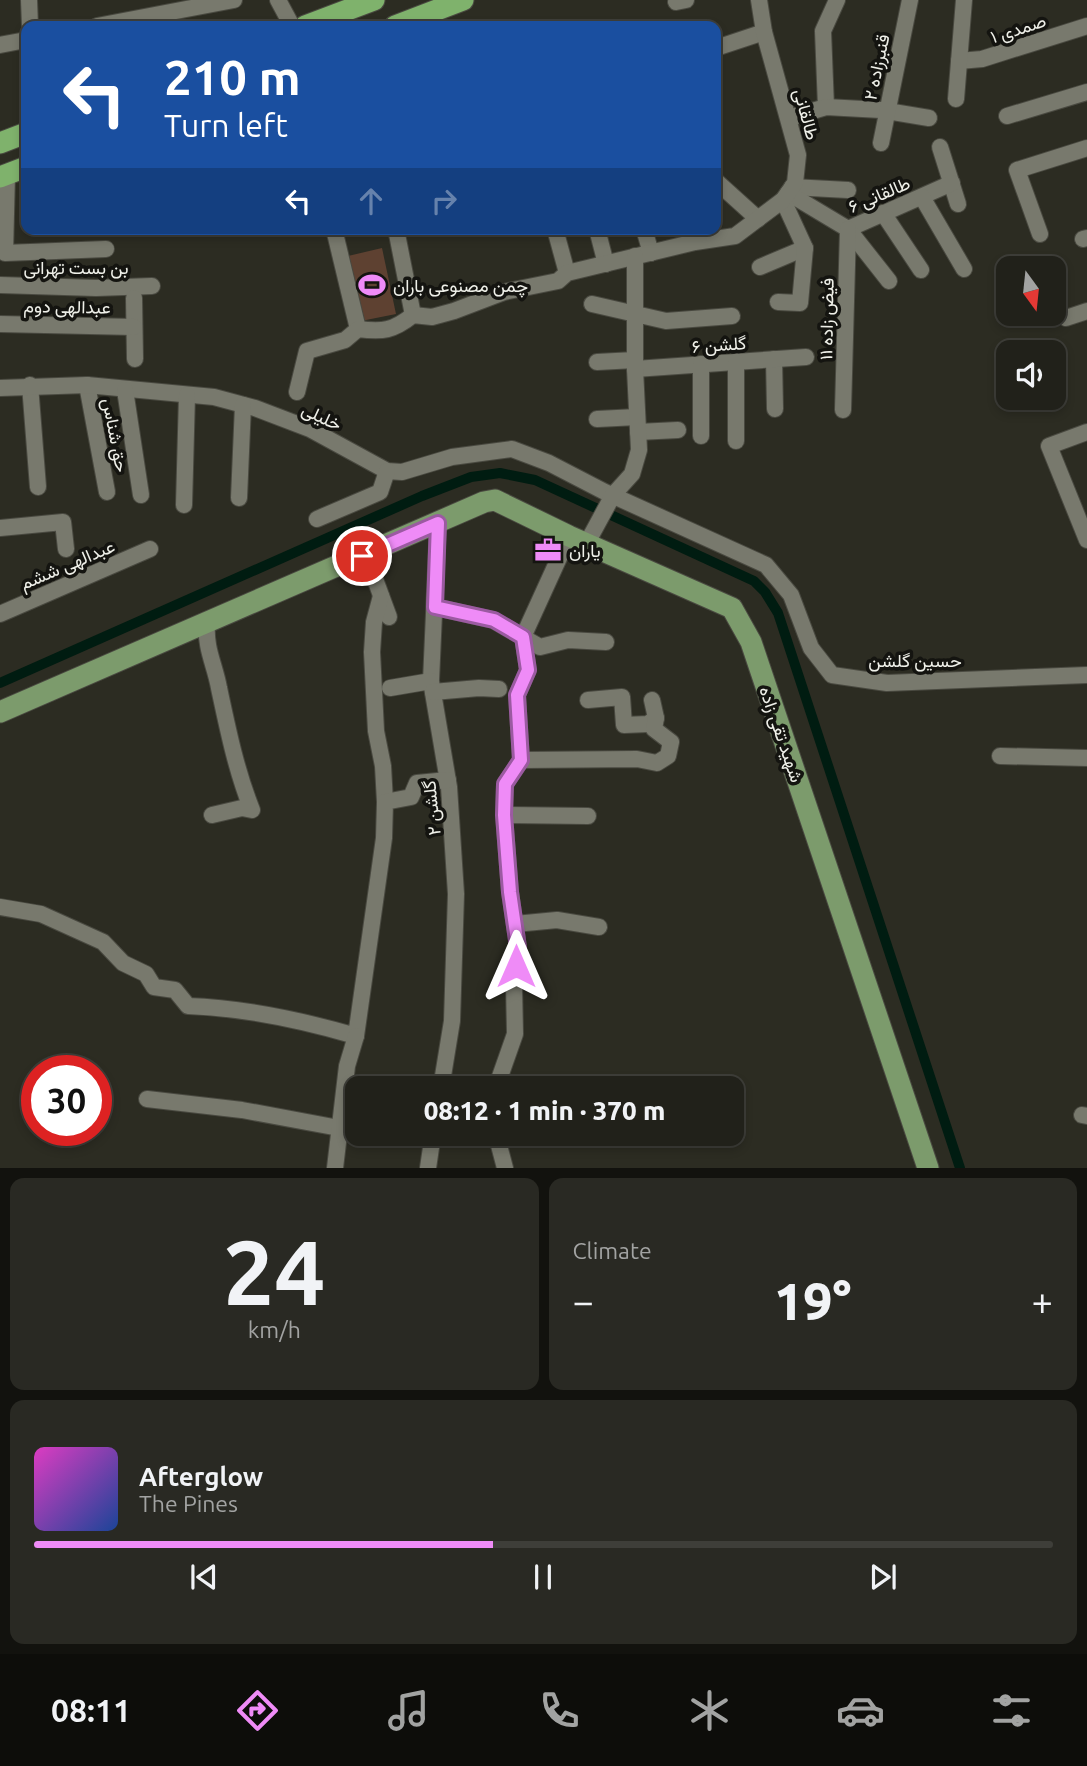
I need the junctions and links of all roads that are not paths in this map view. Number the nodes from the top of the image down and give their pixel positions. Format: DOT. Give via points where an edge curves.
graph roads {
  1 [pos="29,0"];
  2 [pos="234,0"];
  3 [pos="278,0"];
  4 [pos="373,0"];
  5 [pos="463,0"];
  6 [pos="759,0"];
  7 [pos="836,0"];
  8 [pos="910,0"];
  9 [pos="964,0"];
  10 [pos="30,21"];
  11 [pos="127,21"];
  12 [pos="289,21"];
  13 [pos="318,21"];
  14 [pos="408,21"];
  15 [pos="1087,26"];
  16 [pos="764,32"];
  17 [pos="21,41"];
  18 [pos="0,45"];
  19 [pos="721,46"];
  20 [pos="959,61"];
  21 [pos="1087,92"];
  22 [pos="956,99"];
  23 [pos="826,107"];
  24 [pos="886,111"];
  25 [pos="1007,116"];
  26 [pos="789,118"];
  27 [pos="929,118"];
  28 [pos="21,135"];
  29 [pos="0,143"];
  30 [pos="881,143"];
  31 [pos="940,147"];
  32 [pos="1087,148"];
  33 [pos="11,173"];
  34 [pos="951,183"];
  35 [pos="721,186"];
  36 [pos="848,190"];
  37 [pos="788,193"];
  38 [pos="922,197"];
  39 [pos="958,204"];
  40 [pos="883,214"];
  41 [pos="758,219"];
  42 [pos="848,229"];
  43 [pos="1040,234"];
  44 [pos="335,235"];
  45 [pos="397,235"];
  46 [pos="557,235"];
  47 [pos="599,235"];
  48 [pos="644,235"];
  49 [pos="693,236"];
  50 [pos="106,248"];
  51 [pos="805,248"];
  52 [pos="643,255"];
  53 [pos="606,264"];
  54 [pos="760,268"];
  55 [pos="964,269"];
  56 [pos="921,270"];
  57 [pos="567,273"];
  58 [pos="889,281"];
  59 [pos="0,285"];
  60 [pos="152,286"];
  61 [pos="134,298"];
  62 [pos="778,302"];
  63 [pos="592,304"];
  64 [pos="1087,311"];
  65 [pos="635,313"];
  66 [pos="413,315"];
  67 [pos="732,316"];
  68 [pos="1066,318"];
  69 [pos="0,324"];
  70 [pos="134,327"];
  71 [pos="358,330"];
  72 [pos="806,357"];
  73 [pos="135,359"];
  74 [pos="774,359"];
  75 [pos="597,362"];
  76 [pos="736,362"];
  77 [pos="635,364"];
  78 [pos="701,365"];
  79 [pos="30,385"];
  80 [pos="87,385"];
  81 [pos="0,387"];
  82 [pos="125,390"];
  83 [pos="297,392"];
  84 [pos="187,395"];
  85 [pos="243,405"];
  86 [pos="775,410"];
  87 [pos="843,410"];
  88 [pos="597,419"];
  89 [pos="637,424"];
  90 [pos="678,430"];
  91 [pos="1087,432"];
  92 [pos="701,436"];
  93 [pos="736,441"];
  94 [pos="387,471"];
  95 [pos="38,487"];
  96 [pos="107,492"];
  97 [pos="141,495"];
  98 [pos="613,495"];
  99 [pos="239,498"];
  100 [pos="184,505"];
  101 [pos="317,519"];
  102 [pos="438,523"];
  103 [pos="0,528"];
  104 [pos="578,540"];
  105 [pos="1087,540"];
  106 [pos="66,549"];
  107 [pos="150,549"];
  108 [pos="362,556"];
  109 [pos="381,596"];
  110 [pos="435,607"];
  111 [pos="0,614"];
  112 [pos="389,617"];
  113 [pos="207,624"];
  114 [pos="523,637"];
  115 [pos="606,642"];
  116 [pos="1087,675"];
  117 [pos="432,687"];
  118 [pos="390,688"];
  119 [pos="499,689"];
  120 [pos="588,700"];
  121 [pos="652,700"];
  122 [pos="0,712"];
  123 [pos="656,718"];
  124 [pos="1000,756"];
  125 [pos="1087,758"];
  126 [pos="521,760"];
  127 [pos="448,780"];
  128 [pos="385,802"];
  129 [pos="212,815"];
  130 [pos="504,815"];
  131 [pos="587,816"];
  132 [pos="0,907"];
  133 [pos="514,924"];
  134 [pos="599,927"];
  135 [pos="356,1036"];
  136 [pos="443,1076"];
  137 [pos="500,1076"];
  138 [pos="147,1099"];
  139 [pos="339,1128"];
  140 [pos="431,1146"];
  141 [pos="499,1146"];
  142 [pos="335,1167"];
  143 [pos="428,1167"];
  144 [pos="505,1167"];
  145 [pos="928,1167"];
  1 -- 10 [label="street"];
  2 -- 11 [label="street"];
  3 -- 12 [label="street"];
  4 -- 13 [label="highway"];
  5 -- 14 [label="highway"];
  6 -- 16 [label="street, طالقانی"];
  7 -- 23 [label="street" via="823,31"];
  8 -- 24 [label="street, قنبرزاده ۲"];
  9 -- 20 [label="street"];
  15 -- 20 [label="street, صمدی ۱" via="982,59"];
  16 -- 19 [label="street"];
  16 -- 26 [label="street, طالقانی"];
  17 -- 18 [label="street"];
  20 -- 22 [label="street"];
  21 -- 25 [label="street"];
  23 -- 24 [label="street"];
  23 -- 26 [label="street"];
  24 -- 27 [label="street"];
  24 -- 30 [label="street, قنبرزاده ۲"];
  26 -- 37 [label="street, طالقانی" via="798,155 795,183"];
  28 -- 29 [label="highway"];
  31 -- 34 [label="street"];
  32 -- 43 [label="street" via="1017,170"];
  33 -- 50 [label="street" via="5,253"];
  34 -- 38 [label="street, طالقانی ۶"];
  34 -- 39 [label="street"];
  35 -- 41 [label="street"];
  36 -- 37 [label="street"];
  37 -- 41 [label="street"];
  37 -- 42 [label="street, طالقانی ۶"];
  37 -- 51 [label="street"];
  38 -- 40 [label="street, طالقانی ۶"];
  38 -- 55 [label="street"];
  40 -- 42 [label="street, طالقانی ۶"];
  40 -- 56 [label="street"];
  41 -- 49 [label="street" via="735,236"];
  42 -- 58 [label="street"];
  42 -- 87 [label="street, فیض زاده ۱۱"];
  44 -- 71 [label="street"];
  45 -- 66 [label="street"];
  46 -- 57 [label="street"];
  47 -- 53 [label="street"];
  48 -- 52 [label="street"];
  49 -- 52 [label="street"];
  51 -- 54 [label="street"];
  51 -- 62 [label="street" via="800,303"];
  52 -- 53 [label="street"];
  52 -- 65 [label="street"];
  53 -- 57 [label="street"];
  57 -- 66 [label="street" via="558,281 504,292 454,311 432,317"];
  59 -- 60 [label="street, بن بست تهرانی"];
  61 -- 70 [label="street"];
  63 -- 65 [label="street"];
  64 -- 68 [label="street"];
  65 -- 67 [label="street" via="666,321"];
  65 -- 77 [label="street"];
  66 -- 71 [label="street" via="384,332"];
  69 -- 70 [label="street, عبدالهی دوم"];
  70 -- 73 [label="street"];
  71 -- 83 [label="street" via="345,340 307,351"];
  72 -- 74 [label="street, گلشن ۶"];
  74 -- 76 [label="street, گلشن ۶"];
  74 -- 86 [label="street"];
  75 -- 77 [label="street, گلشن ۶"];
  76 -- 78 [label="street, گلشن ۶"];
  76 -- 93 [label="street"];
  77 -- 78 [label="street, گلشن ۶"];
  77 -- 89 [label="street"];
  78 -- 92 [label="street"];
  79 -- 80 [label="street, خلیلی"];
  79 -- 81 [label="street, خلیلی"];
  79 -- 95 [label="street"];
  80 -- 82 [label="street, خلیلی"];
  80 -- 96 [label="street, حق شناس"];
  82 -- 84 [label="street, خلیلی"];
  82 -- 97 [label="street"];
  84 -- 85 [label="street, خلیلی"];
  84 -- 100 [label="street"];
  85 -- 94 [label="street, خلیلی" via="310,429"];
  85 -- 99 [label="street"];
  88 -- 89 [label="street"];
  89 -- 90 [label="street"];
  89 -- 98 [label="street" via="639,450 632,474"];
  91 -- 105 [label="street" via="1049,446"];
  94 -- 98 [label="street" via="402,472 452,457 512,449"];
  94 -- 101 [label="street" via="380,492"];
  98 -- 104 [label="street"];
  98 -- 116 [label="street, حسین گلشن" via="766,565 792,595 811,648 832,675 887,682"];
  102 -- 104 [label="main road, شهید تقی زاده" via="495,500"];
  102 -- 108 [label="main road, شهید تقی زاده"];
  102 -- 110 [label="street, گلشن ۲"];
  103 -- 106 [label="street" via="63,522"];
  104 -- 114 [label="street"];
  104 -- 145 [label="main road, شهید تقی زاده" via="732,608 754,653"];
  107 -- 111 [label="street, عبدالهی ششم"];
  108 -- 109 [label="street"];
  108 -- 113 [label="main road, شهید تقی زاده"];
  109 -- 112 [label="street"];
  109 -- 128 [label="street" via="372,652"];
  110 -- 114 [label="street" via="494,620"];
  110 -- 117 [label="street, گلشن ۲"];
  113 -- 122 [label="main road, شهید تقی زاده"];
  113 -- 129 [label="street" via="205,642 252,810"];
  114 -- 115 [label="street" via="540,646 568,640"];
  114 -- 126 [label="street" via="528,670 517,695"];
  117 -- 118 [label="street"];
  117 -- 119 [label="street"];
  117 -- 127 [label="street, گلشن ۲"];
  120 -- 123 [label="street" via="622,697 624,725 648,724"];
  121 -- 123 [label="street"];
  123 -- 126 [label="street" via="653,729 671,742 668,756 657,763 637,759"];
  124 -- 125 [label="street"];
  126 -- 130 [label="street" via="505,784"];
  127 -- 128 [label="street" via="417,783 411,797"];
  127 -- 136 [label="street, گلشن ۲" via="456,894 452,1021"];
  128 -- 135 [label="street"];
  130 -- 131 [label="street"];
  130 -- 133 [label="street"];
  132 -- 135 [label="street" via="41,914 103,942 123,963 146,974 154,987 175,990 188,1006 298,1020"];
  133 -- 134 [label="street" via="557,920"];
  133 -- 137 [label="street" via="518,947 514,1034"];
  135 -- 139 [label="street"];
  138 -- 139 [label="street"];
  139 -- 142 [label="street"];
  140 -- 143 [label="street"];
  141 -- 144 [label="street"];
}
